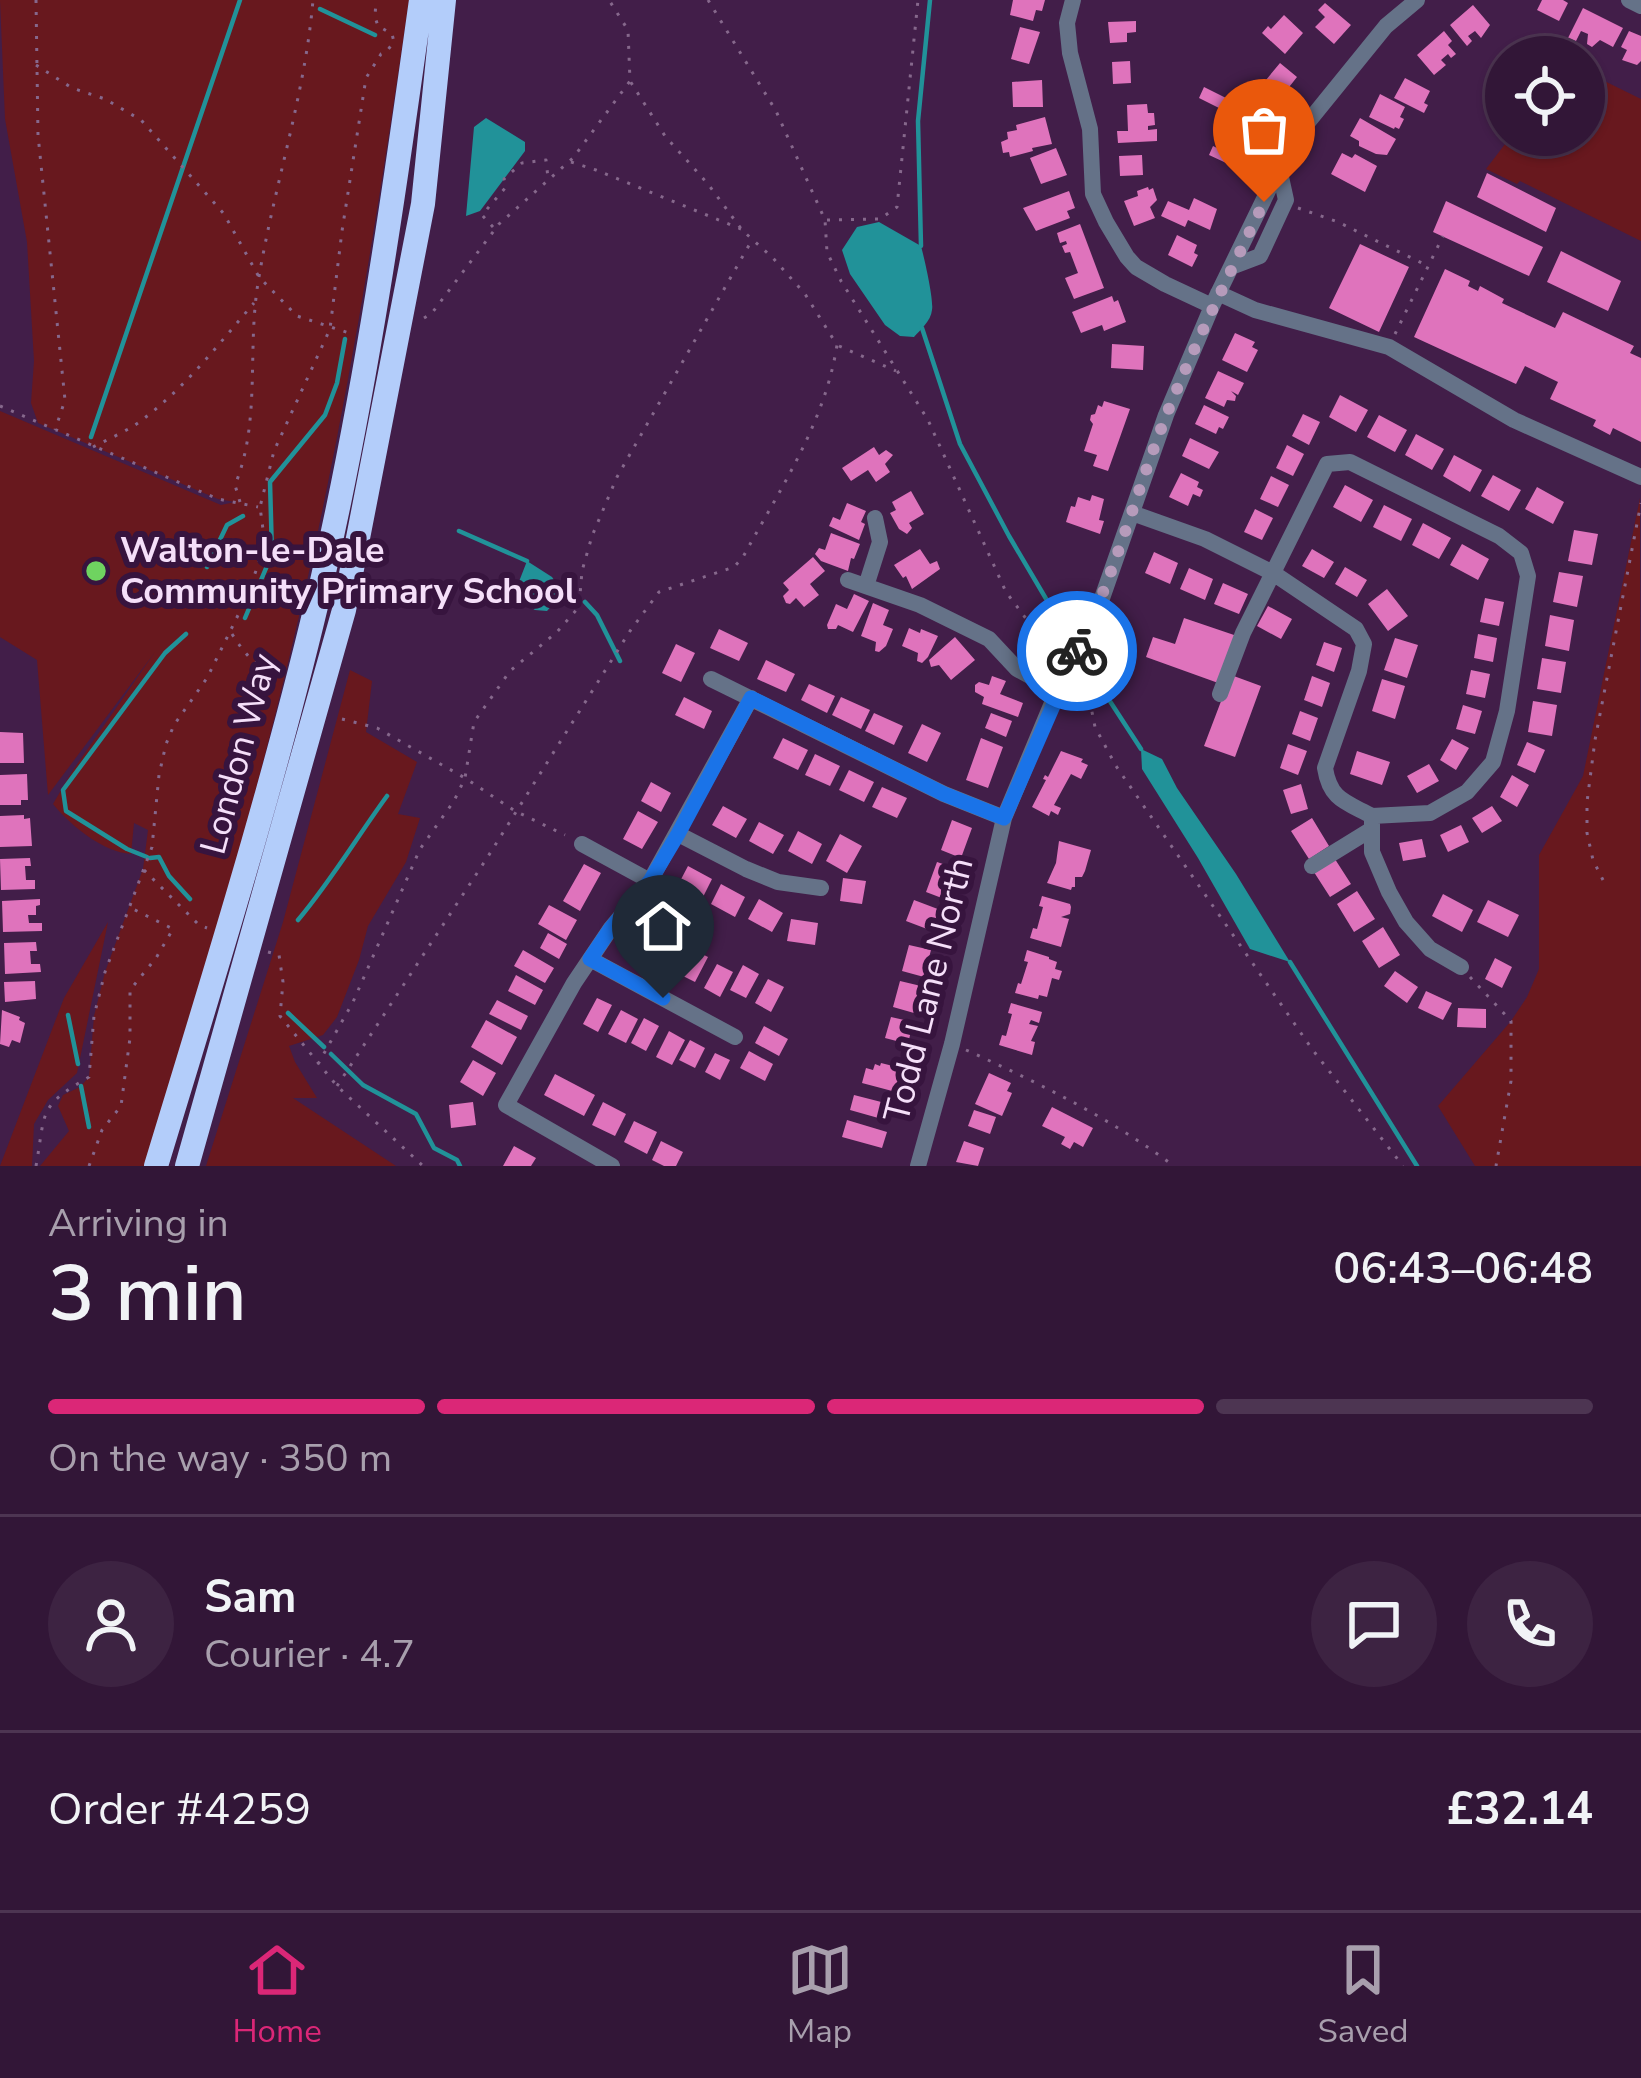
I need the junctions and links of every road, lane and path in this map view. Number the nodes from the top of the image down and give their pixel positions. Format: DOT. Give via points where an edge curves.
graph roads {
  1 [pos="36,0"];
  2 [pos="313,0"];
  3 [pos="376,0"];
  4 [pos="421,0"];
  5 [pos="444,0"];
  6 [pos="609,0"];
  7 [pos="708,0"];
  8 [pos="918,0"];
  9 [pos="1073,0"];
  10 [pos="1417,0"];
  11 [pos="1629,0"];
  12 [pos="1641,6"];
  13 [pos="36,65"];
  14 [pos="630,81"];
  15 [pos="569,161"];
  16 [pos="1279,168"];
  17 [pos="548,180"];
  18 [pos="1285,203"];
  19 [pos="825,220"];
  20 [pos="495,229"];
  21 [pos="742,230"];
  22 [pos="1443,236"];
  23 [pos="752,240"];
  24 [pos="1428,266"];
  25 [pos="1231,267"];
  26 [pos="259,277"];
  27 [pos="1215,299"];
  28 [pos="255,302"];
  29 [pos="417,322"];
  30 [pos="331,328"];
  31 [pos="356,334"];
  32 [pos="837,345"];
  33 [pos="1389,346"];
  34 [pos="897,372"];
  35 [pos="0,406"];
  36 [pos="55,430"];
  37 [pos="93,447"];
  38 [pos="1641,477"];
  39 [pos="240,502"];
  40 [pos="1641,503"];
  41 [pos="260,508"];
  42 [pos="1132,513"];
  43 [pos="875,518"];
  44 [pos="1273,573"];
  45 [pos="231,633"];
  46 [pos="1066,671"];
  47 [pos="711,679"];
  48 [pos="285,682"];
  49 [pos="1057,692"];
  50 [pos="1220,694"];
  51 [pos="751,698"];
  52 [pos="342,719"];
  53 [pos="465,778"];
  54 [pos="515,811"];
  55 [pos="1004,818"];
  56 [pos="1372,822"];
  57 [pos="678,834"];
  58 [pos="583,844"];
  59 [pos="1312,866"];
  60 [pos="142,868"];
  61 [pos="1603,880"];
  62 [pos="650,881"];
  63 [pos="821,888"];
  64 [pos="128,906"];
  65 [pos="217,932"];
  66 [pos="266,951"];
  67 [pos="590,959"];
  68 [pos="1461,967"];
  69 [pos="735,1037"];
  70 [pos="952,1044"];
  71 [pos="318,1064"];
  72 [pos="337,1086"];
  73 [pos="36,1166"];
  74 [pos="89,1166"];
  75 [pos="156,1166"];
  76 [pos="187,1166"];
  77 [pos="423,1166"];
  78 [pos="612,1166"];
  79 [pos="918,1166"];
  80 [pos="1174,1166"];
  81 [pos="1403,1166"];
  82 [pos="1496,1166"];
  1 -- 13 [label="path"];
  2 -- 26 [label="path"];
  3 -- 30 [label="path" via="378,26 394,41 366,78"];
  4 -- 75 [label="highway, London Way" via="372,338 322,578"];
  5 -- 76 [label="highway, London Way" via="423,204 344,610"];
  6 -- 14 [label="path" via="628,31"];
  7 -- 19 [label="path" via="776,111"];
  8 -- 19 [label="path" via="897,207 880,219"];
  9 -- 27 [label="street" via="1070,53 1090,130 1093,194 1106,222 1136,267"];
  10 -- 16 [label="street, Todd Lane North" via="1386,26"];
  11 -- 12 [label="street"];
  13 -- 26 [label="path" via="141,120 224,214"];
  13 -- 36 [label="path" via="65,400"];
  14 -- 15 [label="path"];
  14 -- 21 [label="path"];
  15 -- 17 [label="path"];
  15 -- 21 [label="path"];
  16 -- 18 [label="street"];
  16 -- 25 [label="street, Todd Lane North"];
  17 -- 20 [label="path"];
  17 -- 20 [label="path" via="546,160 522,163 504,179 482,215"];
  18 -- 24 [label="path"];
  18 -- 25 [label="street" via="1260,256"];
  19 -- 34 [label="path" via="827,252"];
  20 -- 29 [label="path"];
  21 -- 23 [label="path"];
  22 -- 24 [label="path"];
  23 -- 32 [label="path" via="805,294"];
  23 -- 53 [label="path" via="617,477 592,536 579,607 510,670 475,722"];
  24 -- 33 [label="path"];
  25 -- 27 [label="street, Todd Lane North"];
  26 -- 28 [label="path"];
  26 -- 30 [label="path" via="297,316"];
  27 -- 33 [label="street"];
  27 -- 42 [label="street, Todd Lane North"];
  28 -- 37 [label="path" via="176,390"];
  28 -- 39 [label="path" via="249,436 235,485"];
  30 -- 31 [label="path"];
  30 -- 41 [label="path" via="274,451"];
  32 -- 34 [label="path"];
  32 -- 54 [label="path" via="812,432 743,557 659,592"];
  33 -- 38 [label="street" via="1514,420"];
  34 -- 46 [label="path" via="928,420 1006,592"];
  35 -- 36 [label="path"];
  36 -- 37 [label="path"];
  37 -- 39 [label="path"];
  39 -- 41 [label="path"];
  40 -- 61 [label="path" via="1586,802"];
  41 -- 45 [label="path" via="265,544"];
  42 -- 44 [label="street"];
  42 -- 46 [label="street, Todd Lane North"];
  43 -- 49 [label="street" via="880,542 857,583 989,638 1017,669"];
  44 -- 50 [label="street"];
  44 -- 56 [label="street" via="1356,629 1364,644 1325,768 1337,798"];
  44 -- 56 [label="street" via="1327,464 1350,462 1521,553 1528,575 1493,762 1467,792 1430,813"];
  45 -- 48 [label="path" via="262,670"];
  45 -- 60 [label="path" via="166,744"];
  46 -- 49 [label="street, Todd Lane North"];
  46 -- 81 [label="path" via="1088,692 1116,766 1182,864"];
  47 -- 51 [label="street"];
  49 -- 55 [label="street, Todd Lane North"];
  51 -- 55 [label="street"];
  51 -- 57 [label="street"];
  52 -- 53 [label="path" via="377,728"];
  53 -- 54 [label="path"];
  53 -- 71 [label="path" via="420,849"];
  54 -- 58 [label="path"];
  54 -- 72 [label="path"];
  55 -- 70 [label="street, Todd Lane North"];
  56 -- 59 [label="street"];
  56 -- 68 [label="street" via="1372,853 1406,922"];
  57 -- 62 [label="street"];
  57 -- 63 [label="street" via="778,882"];
  58 -- 62 [label="street"];
  60 -- 64 [label="path"];
  60 -- 65 [label="path" via="199,925"];
  62 -- 67 [label="street"];
  64 -- 73 [label="path" via="94,1016 89,1077 48,1106"];
  64 -- 74 [label="path" via="173,929 130,990 121,1106"];
  66 -- 71 [label="path" via="279,955 280,1016"];
  67 -- 69 [label="street"];
  67 -- 78 [label="street" via="506,1105"];
  68 -- 82 [label="path" via="1511,1021"];
  70 -- 79 [label="street, Todd Lane North"];
  70 -- 80 [label="path" via="1068,1099"];
  71 -- 72 [label="path"];
  72 -- 77 [label="path"];
}
